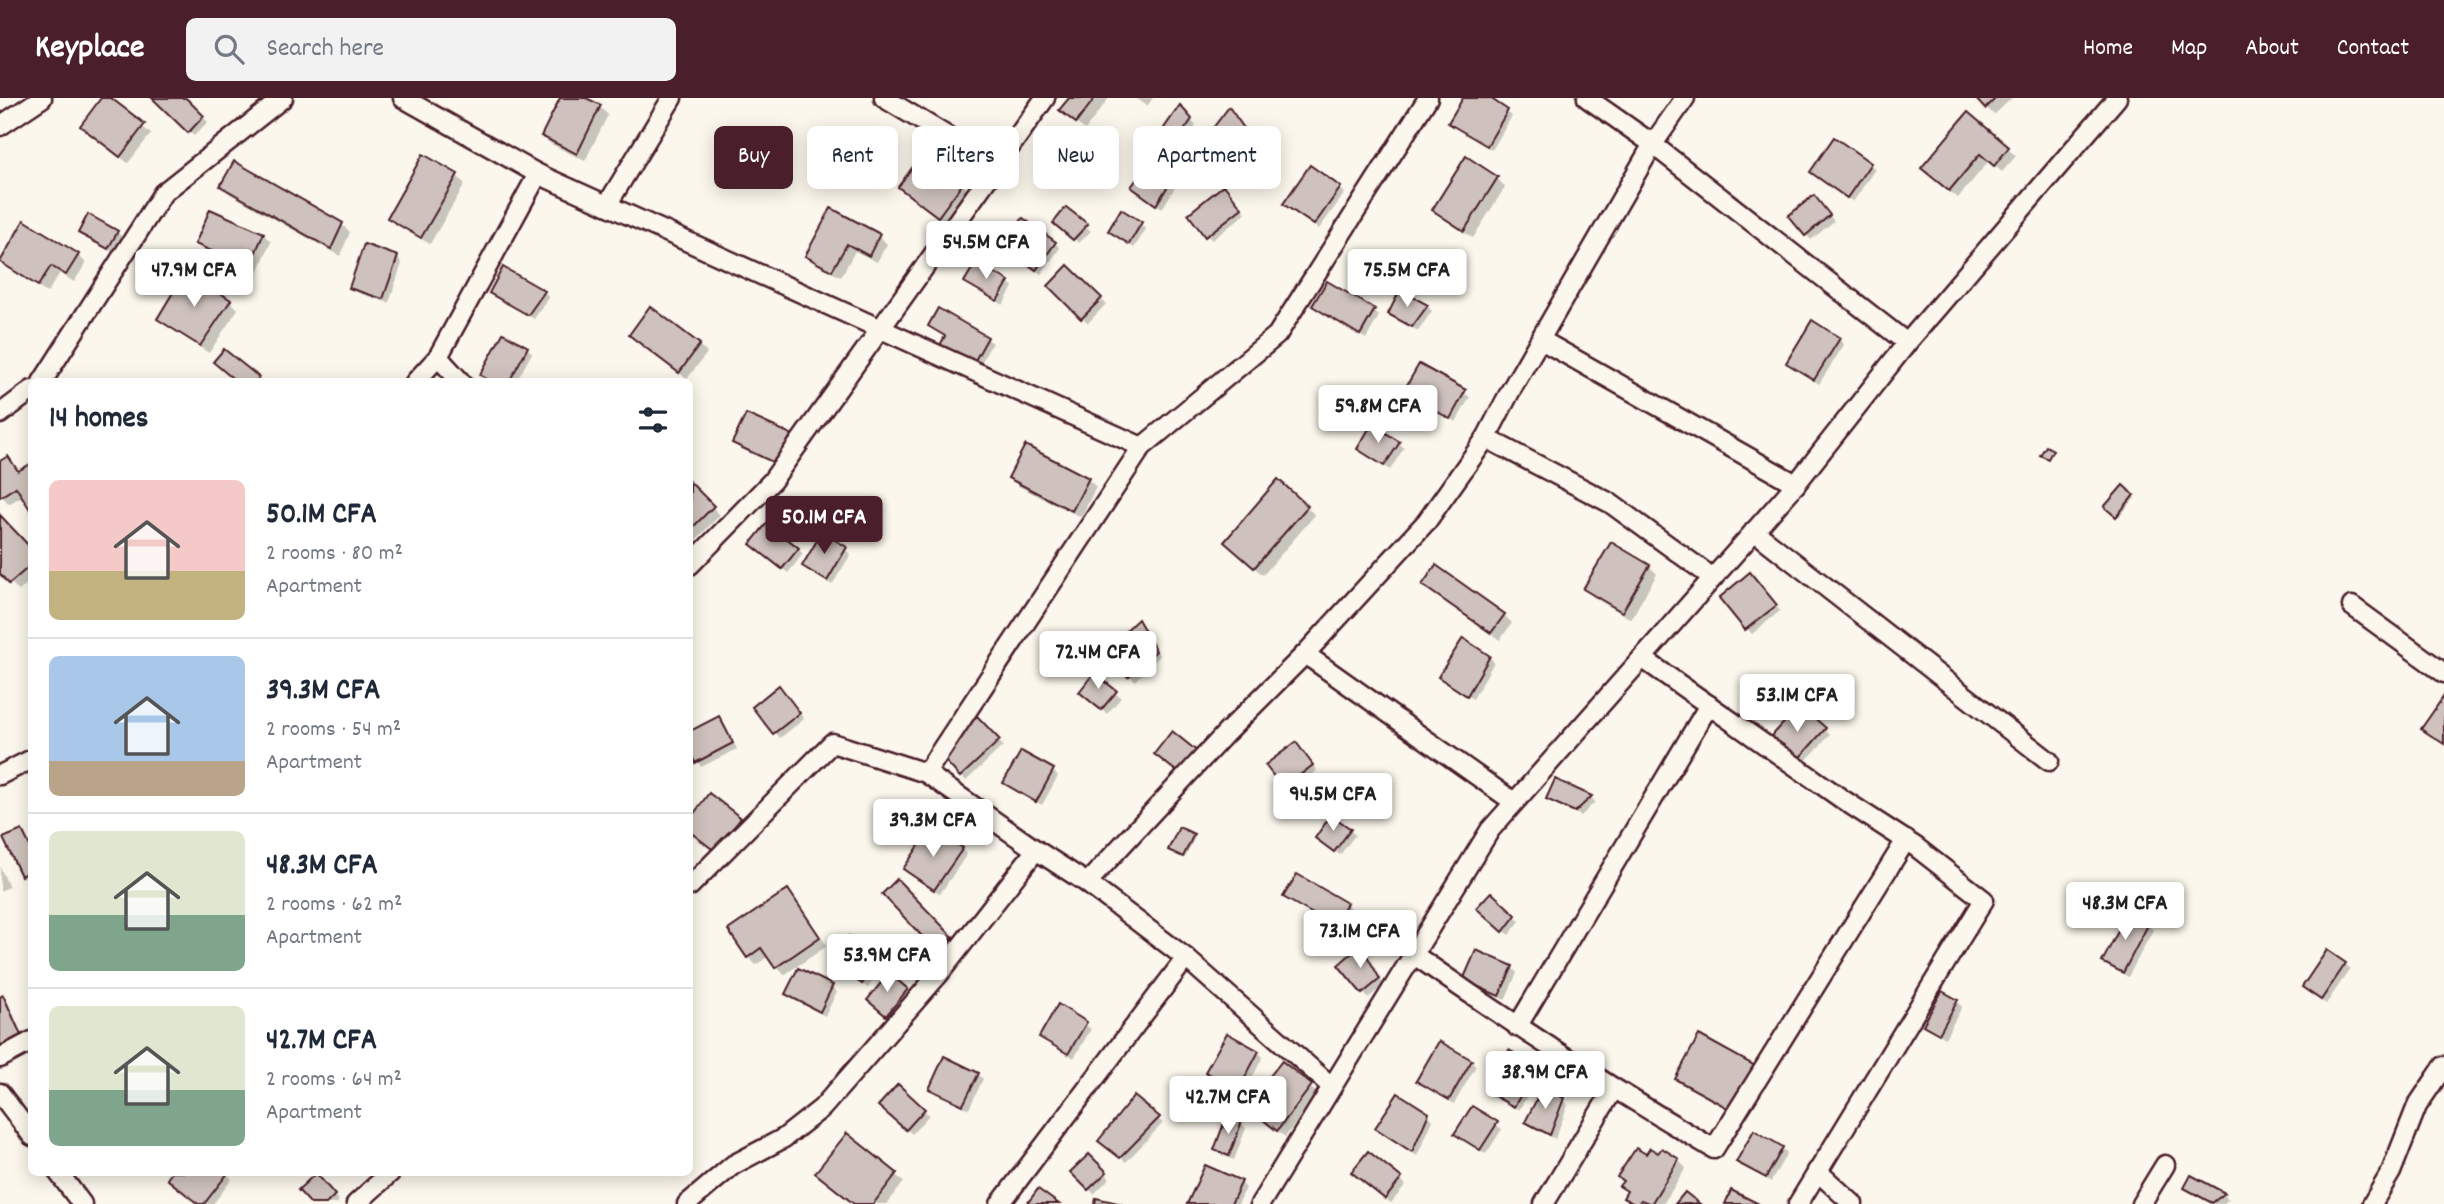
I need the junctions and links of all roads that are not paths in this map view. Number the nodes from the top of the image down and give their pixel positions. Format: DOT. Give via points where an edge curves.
graph roads {
  1 [pos="43,98"];
  2 [pos="283,98"];
  3 [pos="403,98"];
  4 [pos="672,98"];
  5 [pos="884,98"];
  6 [pos="1045,98"];
  7 [pos="1428,98"];
  8 [pos="1587,98"];
  9 [pos="1685,98"];
  10 [pos="2117,98"];
  11 [pos="0,126"];
  12 [pos="931,126"];
  13 [pos="1019,135"];
  14 [pos="1653,144"];
  15 [pos="538,174"];
  16 [pos="980,189"];
  17 [pos="607,205"];
  18 [pos="881,327"];
  19 [pos="1541,340"];
  20 [pos="1907,343"];
  21 [pos="438,357"];
  22 [pos="45,378"];
  23 [pos="419,378"];
  24 [pos="457,378"];
  25 [pos="28,393"];
  26 [pos="0,414"];
  27 [pos="1486,438"];
  28 [pos="1142,447"];
  29 [pos="1796,484"];
  30 [pos="1754,531"];
  31 [pos="693,562"];
  32 [pos="1713,578"];
  33 [pos="2352,606"];
  34 [pos="1306,654"];
  35 [pos="1642,658"];
  36 [pos="2444,673"];
  37 [pos="1709,705"];
  38 [pos="28,761"];
  39 [pos="2049,761"];
  40 [pos="926,773"];
  41 [pos="0,775"];
  42 [pos="1514,802"];
  43 [pos="1906,841"];
  44 [pos="1036,850"];
  45 [pos="693,883"];
  46 [pos="1087,883"];
  47 [pos="1413,954"];
  48 [pos="1186,958"];
  49 [pos="1517,1027"];
  50 [pos="28,1043"];
  51 [pos="0,1058"];
  52 [pos="2444,1066"];
  53 [pos="1331,1086"];
  54 [pos="1613,1090"];
  55 [pos="0,1093"];
  56 [pos="28,1131"];
  57 [pos="2165,1165"];
  58 [pos="1817,1171"];
  59 [pos="61,1176"];
  60 [pos="387,1176"];
  61 [pos="82,1204"];
  62 [pos="356,1204"];
  63 [pos="687,1204"];
  64 [pos="1000,1204"];
  65 [pos="1260,1204"];
  66 [pos="1544,1204"];
  67 [pos="1798,1204"];
  68 [pos="1853,1204"];
  69 [pos="2141,1204"];
  70 [pos="2372,1204"];
  1 -- 11 [label="street"];
  2 -- 22 [label="street" via="163,193"];
  3 -- 15 [label="street"];
  4 -- 17 [label="street"];
  5 -- 12 [label="street"];
  6 -- 13 [label="street"];
  7 -- 28 [label="street" via="1277,335"];
  8 -- 14 [label="street"];
  9 -- 14 [label="street"];
  10 -- 20 [label="street"];
  14 -- 19 [label="street"];
  14 -- 20 [label="street"];
  15 -- 17 [label="street"];
  15 -- 21 [label="street"];
  16 -- 18 [label="street"];
  17 -- 18 [label="street"];
  18 -- 28 [label="street"];
  18 -- 31 [label="street" via="772,481"];
  19 -- 27 [label="street"];
  19 -- 29 [label="street"];
  20 -- 29 [label="street"];
  21 -- 23 [label="street"];
  21 -- 24 [label="street"];
  25 -- 26 [label="street"];
  27 -- 32 [label="street" via="1610,503"];
  27 -- 34 [label="street" via="1427,521"];
  28 -- 40 [label="street"];
  29 -- 30 [label="street"];
  30 -- 32 [label="street"];
  30 -- 39 [label="street"];
  32 -- 35 [label="street"];
  33 -- 36 [label="street"];
  34 -- 42 [label="street"];
  34 -- 46 [label="street"];
  35 -- 37 [label="street"];
  35 -- 42 [label="street"];
  37 -- 43 [label="street"];
  37 -- 49 [label="street"];
  38 -- 41 [label="street"];
  40 -- 44 [label="street"];
  40 -- 45 [label="street" via="832,743"];
  42 -- 47 [label="street" via="1490,830"];
  43 -- 54 [label="street" via="1714,1149"];
  43 -- 58 [label="street" via="1984,900"];
  44 -- 46 [label="street"];
  44 -- 63 [label="street" via="939,974 822,1108 785,1138 733,1165"];
  46 -- 48 [label="street"];
  47 -- 49 [label="street"];
  47 -- 53 [label="street"];
  48 -- 53 [label="street"];
  48 -- 64 [label="street"];
  49 -- 54 [label="street"];
  50 -- 51 [label="street"];
  52 -- 70 [label="street" via="2417,1106 2392,1172"];
  53 -- 65 [label="street"];
  54 -- 66 [label="street"];
  55 -- 56 [label="street"];
  57 -- 69 [label="street"];
  58 -- 67 [label="street"];
  58 -- 68 [label="street"];
  59 -- 61 [label="street"];
  60 -- 62 [label="street"];
}
